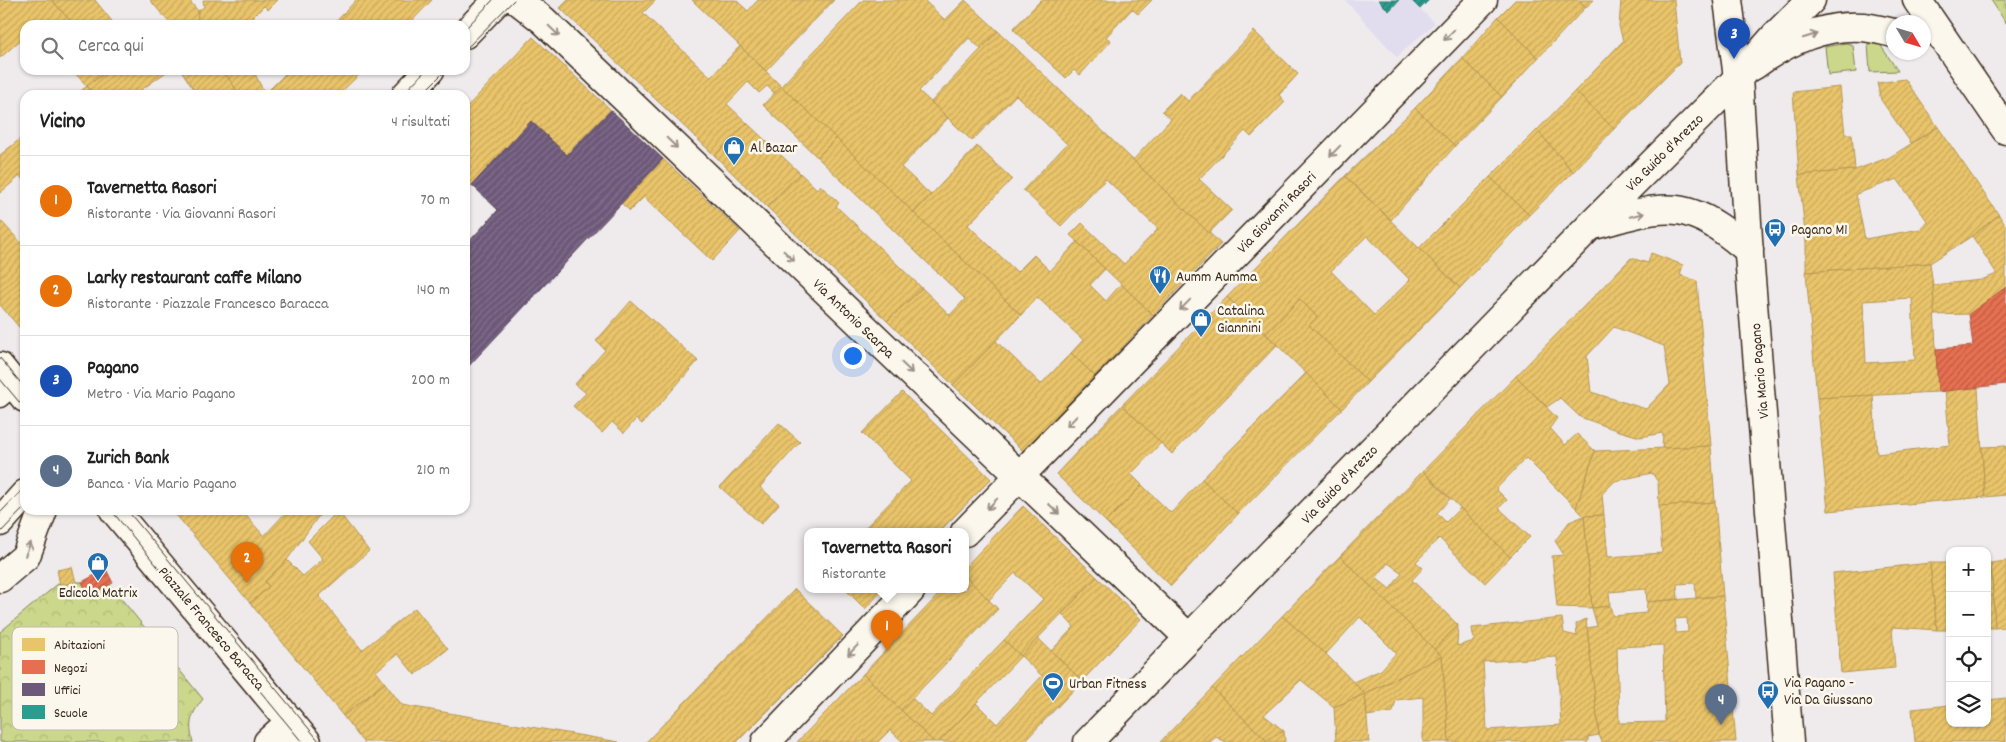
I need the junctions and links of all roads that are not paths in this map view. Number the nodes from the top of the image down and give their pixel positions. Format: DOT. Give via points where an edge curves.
graph roads {
  1 [pos="498,0"];
  2 [pos="517,0"];
  3 [pos="1483,0"];
  4 [pos="1728,0"];
  5 [pos="1811,0"];
  6 [pos="1917,0"];
  7 [pos="470,29"];
  8 [pos="1886,31"];
  9 [pos="1931,46"];
  10 [pos="1955,55"];
  11 [pos="425,75"];
  12 [pos="1738,78"];
  13 [pos="411,90"];
  14 [pos="2006,130"];
  15 [pos="1590,226"];
  16 [pos="1749,250"];
  17 [pos="1019,475"];
  18 [pos="20,500"];
  19 [pos="41,515"];
  20 [pos="118,515"];
  21 [pos="0,522"];
  22 [pos="969,528"];
  23 [pos="0,578"];
  24 [pos="908,593"];
  25 [pos="1189,638"];
  26 [pos="299,732"];
  27 [pos="268,742"];
  28 [pos="766,742"];
  29 [pos="1088,742"];
  30 [pos="1789,742"];
  1 -- 7 [label="street"];
  2 -- 17 [label="street, Via Antonio Scarpa, one-way" via="543,20"];
  3 -- 17 [label="street, Via Giovanni Rasori, one-way"];
  4 -- 12 [label="street, Via Mario Pagano"];
  5 -- 12 [label="street"];
  6 -- 10 [label="street"];
  12 -- 8 [label="street, one-way" via="1776,49 1802,38 1830,30 1863,27"];
  9 -- 10 [label="street"];
  10 -- 14 [label="street"];
  11 -- 13 [label="street"];
  12 -- 15 [label="street, Via Guido d'Arezzo"];
  12 -- 16 [label="street, Via Mario Pagano"];
  15 -- 16 [label="street, Via Guido d'Arezzo, one-way" via="1671,209 1693,213"];
  15 -- 25 [label="street, Via Guido d'Arezzo"];
  16 -- 30 [label="street, Via Mario Pagano"];
  17 -- 22 [label="street, Via Giovanni Rasori, one-way"];
  17 -- 25 [label="street, Via Antonio Scarpa, one-way"];
  18 -- 21 [label="street"];
  23 -- 19 [label="street, one-way" via="26,556"];
  20 -- 26 [label="street, Piazzale Francesco Baracca"];
  24 -- 28 [label="street, one-way"];
  25 -- 29 [label="street, Via Guido d'Arezzo"];
  26 -- 27 [label="street, Piazzale Francesco Baracca"];
}
